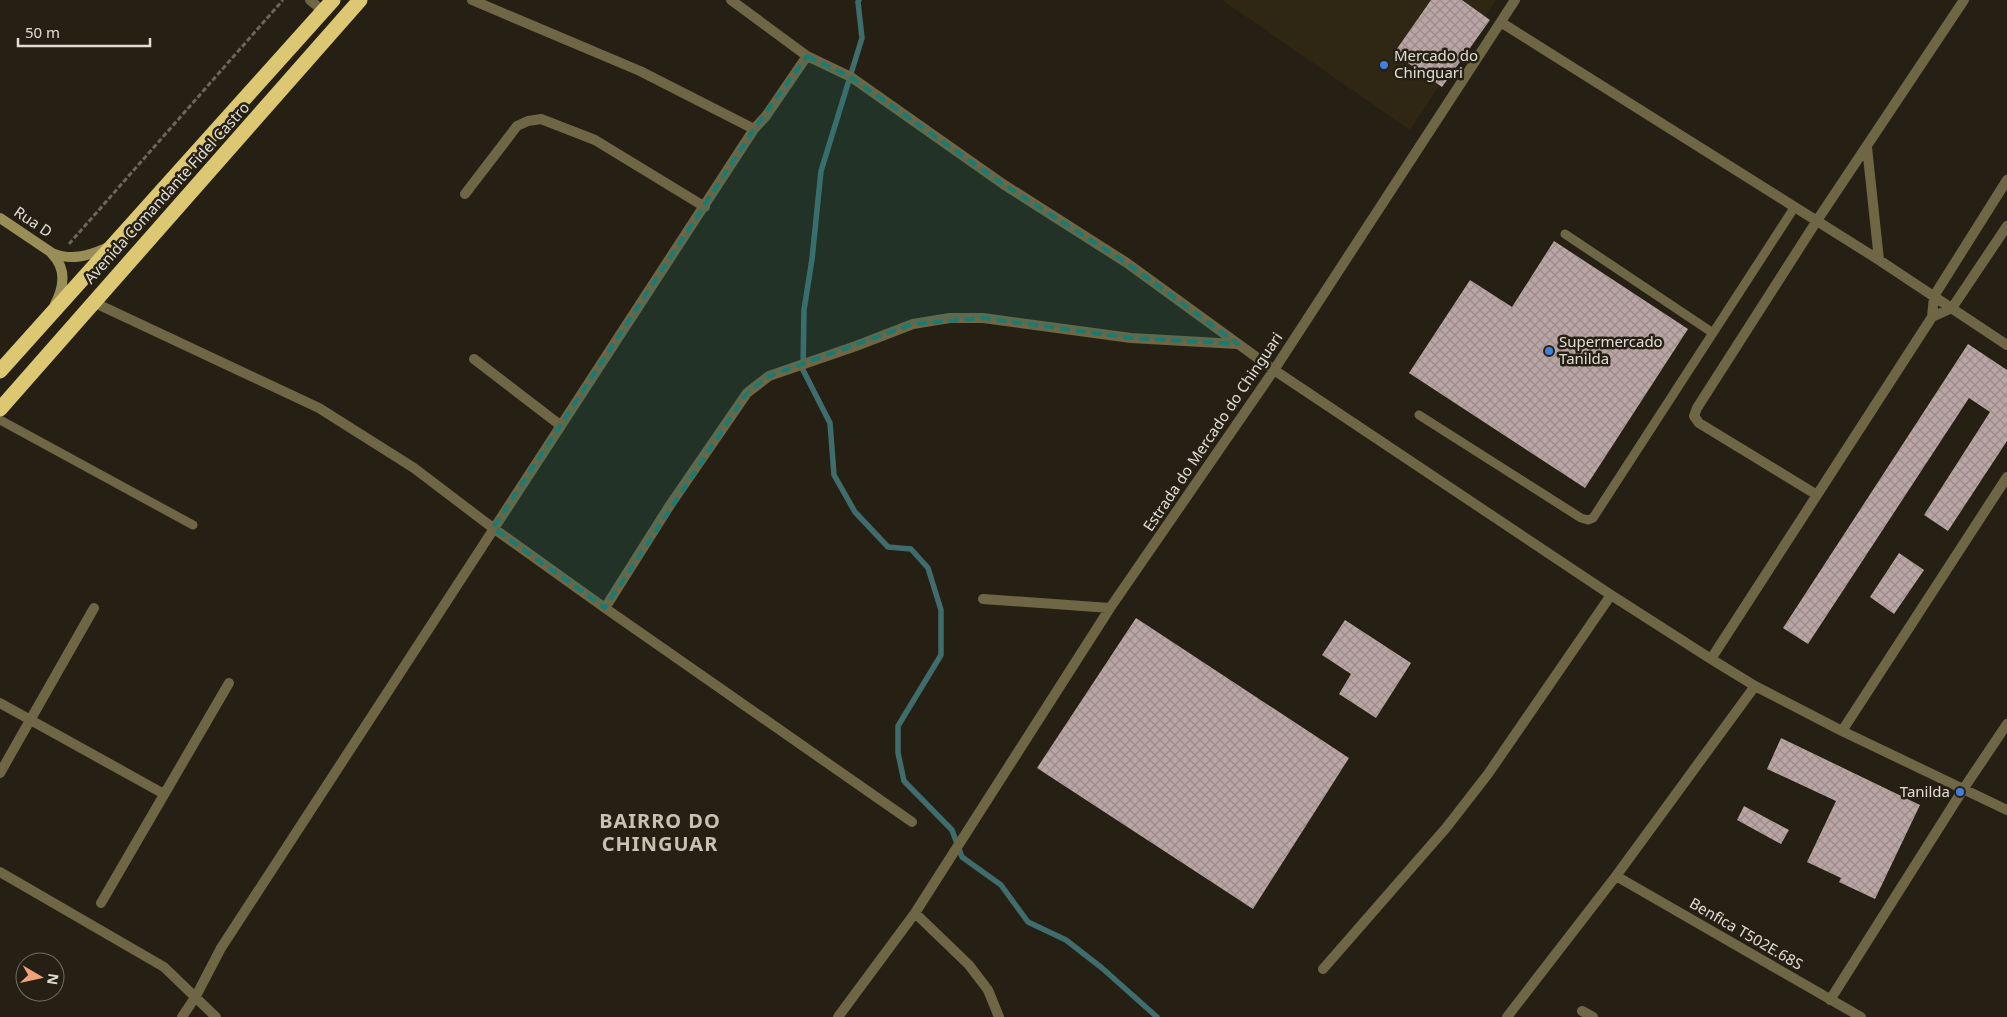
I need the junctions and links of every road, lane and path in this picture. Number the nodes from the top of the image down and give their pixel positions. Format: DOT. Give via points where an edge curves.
graph roads {
  1 [pos="283,0"];
  2 [pos="310,0"];
  3 [pos="360,0"];
  4 [pos="472,0"];
  5 [pos="731,0"];
  6 [pos="1515,0"];
  7 [pos="1964,0"];
  8 [pos="328,6"];
  9 [pos="1502,23"];
  10 [pos="807,56"];
  11 [pos="754,129"];
  12 [pos="1867,147"];
  13 [pos="2007,180"];
  14 [pos="465,194"];
  15 [pos="704,206"];
  16 [pos="1794,208"];
  17 [pos="0,218"];
  18 [pos="1816,222"];
  19 [pos="2007,226"];
  20 [pos="1565,234"];
  21 [pos="112,246"];
  22 [pos="54,253"];
  23 [pos="1878,260"];
  24 [pos="1934,296"];
  25 [pos="93,302"];
  26 [pos="1952,308"];
  27 [pos="52,311"];
  28 [pos="1932,317"];
  29 [pos="1713,333"];
  30 [pos="2002,338"];
  31 [pos="1238,344"];
  32 [pos="2007,345"];
  33 [pos="474,358"];
  34 [pos="0,370"];
  35 [pos="1274,370"];
  36 [pos="0,408"];
  37 [pos="1419,415"];
  38 [pos="0,420"];
  39 [pos="560,425"];
  40 [pos="2007,477"];
  41 [pos="1817,494"];
  42 [pos="193,525"];
  43 [pos="493,528"];
  44 [pos="1611,594"];
  45 [pos="984,599"];
  46 [pos="94,608"];
  47 [pos="605,608"];
  48 [pos="1110,608"];
  49 [pos="1711,658"];
  50 [pos="229,683"];
  51 [pos="1755,686"];
  52 [pos="0,703"];
  53 [pos="30,720"];
  54 [pos="2007,724"];
  55 [pos="1842,731"];
  56 [pos="0,773"];
  57 [pos="1964,788"];
  58 [pos="164,794"];
  59 [pos="2007,810"];
  60 [pos="912,822"];
  61 [pos="2,876"];
  62 [pos="1616,876"];
  63 [pos="101,903"];
  64 [pos="915,913"];
  65 [pos="1323,969"];
  66 [pos="196,996"];
  67 [pos="1830,1000"];
  68 [pos="1582,1011"];
  69 [pos="182,1017"];
  70 [pos="216,1017"];
  71 [pos="838,1017"];
  72 [pos="999,1017"];
  73 [pos="1506,1017"];
  74 [pos="1593,1017"];
  75 [pos="1861,1017"];
  1 -- 22 [label="path"];
  2 -- 8 [label="street"];
  3 -- 25 [label="highway, Avenida Comandante Fidel Castro"];
  4 -- 11 [label="street" via="640,71"];
  5 -- 10 [label="street"];
  6 -- 9 [label="street, Estrada do Mercado do Chinguari"];
  7 -- 12 [label="street"];
  8 -- 21 [label="highway, Avenida Comandante Fidel Castro"];
  9 -- 16 [label="street"];
  9 -- 35 [label="street, Estrada do Mercado do Chinguari"];
  10 -- 11 [label="street"];
  10 -- 31 [label="street" via="851,77 1003,184 1127,263"];
  11 -- 15 [label="street"];
  12 -- 18 [label="street"];
  12 -- 23 [label="street"];
  13 -- 24 [label="street"];
  14 -- 15 [label="street" via="517,126 528,120 541,119 596,140"];
  15 -- 39 [label="street"];
  16 -- 18 [label="street"];
  16 -- 29 [label="lane"];
  17 -- 22 [label="street, Rua D"];
  18 -- 23 [label="street"];
  18 -- 41 [label="street" via="1694,416 1698,423"];
  19 -- 26 [label="street"];
  20 -- 29 [label="lane"];
  21 -- 22 [label="street, Rua D" via="76,258"];
  21 -- 27 [label="highway, Avenida Comandante Fidel Castro"];
  22 -- 27 [label="street, Rua D" via="63,277"];
  23 -- 24 [label="street"];
  24 -- 26 [label="street"];
  24 -- 28 [label="street"];
  25 -- 36 [label="highway, Avenida Comandante Fidel Castro"];
  25 -- 43 [label="street" via="319,408 414,468"];
  26 -- 28 [label="street"];
  26 -- 30 [label="street"];
  27 -- 34 [label="highway, Avenida Comandante Fidel Castro"];
  28 -- 41 [label="street"];
  29 -- 37 [label="lane" via="1597,515 1588,520"];
  30 -- 32 [label="street"];
  31 -- 35 [label="street"];
  31 -- 47 [label="street" via="1131,338 983,318 950,318 913,324 769,376 747,393 670,505"];
  33 -- 39 [label="street"];
  35 -- 44 [label="street"];
  35 -- 48 [label="street, Estrada do Mercado do Chinguari"];
  38 -- 42 [label="lane"];
  39 -- 43 [label="street"];
  40 -- 55 [label="street"];
  41 -- 49 [label="street"];
  43 -- 47 [label="street"];
  43 -- 66 [label="street" via="221,948"];
  44 -- 49 [label="street"];
  44 -- 65 [label="street" via="1488,774 1446,828"];
  45 -- 48 [label="street"];
  46 -- 53 [label="street"];
  47 -- 60 [label="street"];
  48 -- 64 [label="street, Estrada do Mercado do Chinguari"];
  49 -- 51 [label="street"];
  50 -- 58 [label="street"];
  51 -- 55 [label="street"];
  51 -- 62 [label="street"];
  52 -- 53 [label="street"];
  53 -- 56 [label="street"];
  53 -- 58 [label="street"];
  54 -- 57 [label="street"];
  55 -- 57 [label="street"];
  57 -- 59 [label="street"];
  57 -- 67 [label="street"];
  58 -- 63 [label="street"];
  61 -- 66 [label="street" via="164,967"];
  62 -- 67 [label="street, Benfica T502E.68S"];
  62 -- 73 [label="street"];
  64 -- 71 [label="street, Estrada do Mercado do Chinguari"];
  64 -- 72 [label="street" via="969,966 988,990"];
  66 -- 69 [label="street"];
  66 -- 70 [label="street"];
  67 -- 75 [label="street, Benfica T502E.68S"];
  68 -- 74 [label="street"];
}
